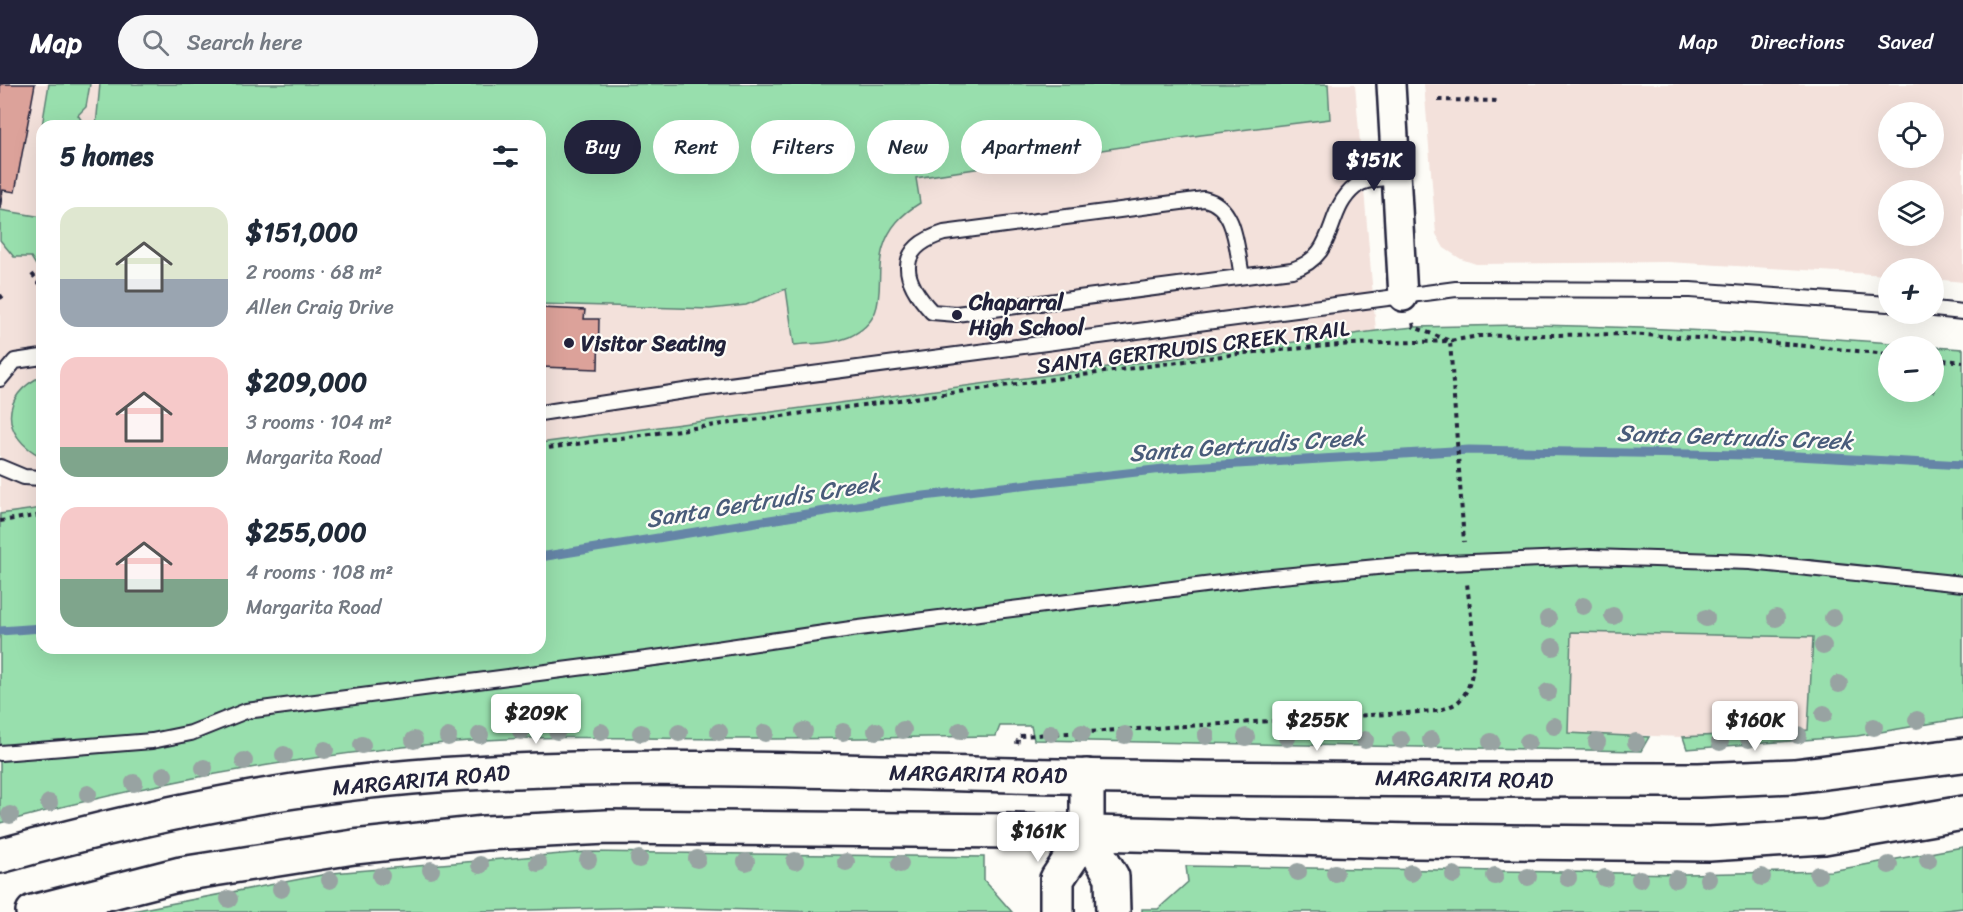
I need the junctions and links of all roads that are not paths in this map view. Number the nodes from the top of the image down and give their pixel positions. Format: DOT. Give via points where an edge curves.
graph roads {
  1 [pos="1391,84"];
  2 [pos="1396,177"];
  3 [pos="1242,276"];
  4 [pos="1403,297"];
  5 [pos="1878,303"];
  6 [pos="1944,310"];
  7 [pos="1963,312"];
  8 [pos="36,358"];
  9 [pos="0,379"];
  10 [pos="546,412"];
  11 [pos="2,470"];
  12 [pos="36,478"];
  13 [pos="1963,584"];
  14 [pos="0,753"];
  15 [pos="1963,755"];
  16 [pos="1087,776"];
  17 [pos="1963,813"];
  18 [pos="1087,834"];
  19 [pos="0,856"];
  20 [pos="33,912"];
  21 [pos="1057,912"];
  22 [pos="1113,912"];
  1 -- 2 [label="street"];
  2 -- 3 [label="lane" via="1354,187 1340,207 1326,243 1306,265"];
  2 -- 4 [label="street"];
  3 -- 3 [label="lane" via="1230,219 1224,208 1204,199 944,233 917,245 909,256 908,271 919,297 932,312 956,314"];
  4 -- 5 [label="lane" via="1456,289 1563,288 1690,290"];
  4 -- 10 [label="lane"];
  6 -- 7 [label="lane"];
  8 -- 9 [label="lane" via="15,361"];
  11 -- 12 [label="lane"];
  13 -- 14 [label="lane" via="1750,562 1591,557 1398,565 1261,578 851,629 246,711 191,733 152,741"];
  15 -- 16 [label="main road, MARGARITA ROAD" via="1794,776 1699,780"];
  16 -- 18 [label="main road"];
  16 -- 19 [label="main road, MARGARITA ROAD" via="645,769 410,777 247,800 75,835"];
  17 -- 18 [label="main road" via="1824,837 1709,844"];
  18 -- 20 [label="main road" via="619,827 486,833 354,847 181,874"];
  18 -- 21 [label="main road" via="1058,879"];
  18 -- 22 [label="main road" via="1112,877"];
}
